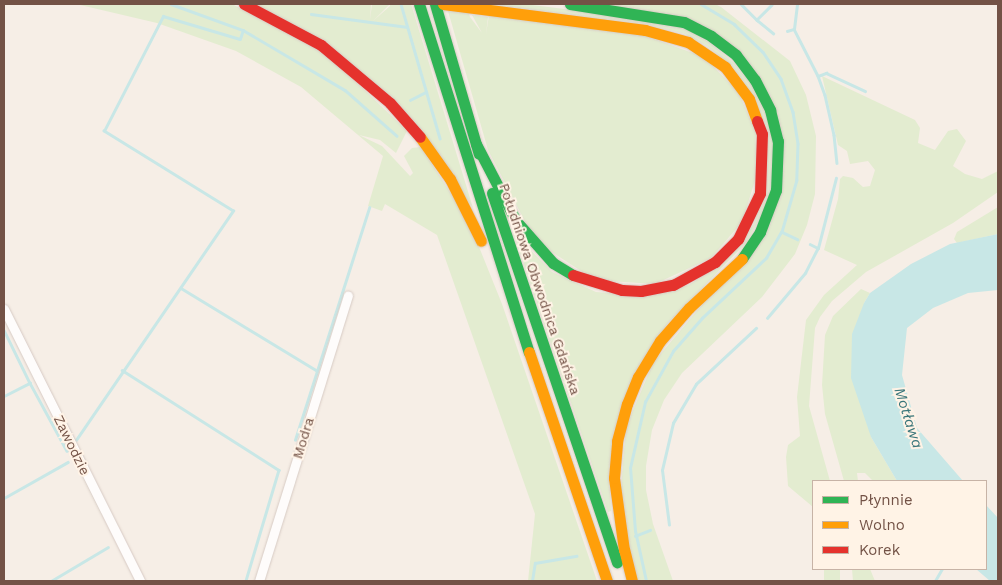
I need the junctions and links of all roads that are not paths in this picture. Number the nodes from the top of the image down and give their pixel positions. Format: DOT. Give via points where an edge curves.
graph roads {
  1 [pos="244,4"];
  2 [pos="419,4"];
  3 [pos="435,4"];
  4 [pos="443,4"];
  5 [pos="570,4"];
  6 [pos="476,144"];
  7 [pos="348,296"];
  8 [pos="4,309"];
  9 [pos="520,325"];
  10 [pos="140,581"];
  11 [pos="259,581"];
  12 [pos="607,581"];
  13 [pos="624,581"];
  14 [pos="632,581"];
  1 -- 9 [label="highway" via="295,29 349,66 379,92 418,134 467,210 504,299"];
  2 -- 9 [label="highway"];
  3 -- 6 [label="highway, Południowa Obwodnica Gdańska"];
  4 -- 6 [label="highway" via="645,30 688,42 725,67 737,80 757,117 764,156 760,193 738,239 703,271 663,288 622,290 579,279 553,263 516,221"];
  5 -- 14 [label="highway" via="654,15 684,22 711,36 736,55 756,80 770,110 778,141 776,190 760,232 740,260 689,308 660,341 638,377 627,404 617,442 614,478 624,550"];
  6 -- 13 [label="highway, Południowa Obwodnica Gdańska"];
  7 -- 11 [label="street, Modra"];
  8 -- 10 [label="street, Zawodzie"];
  9 -- 12 [label="highway"];
}
